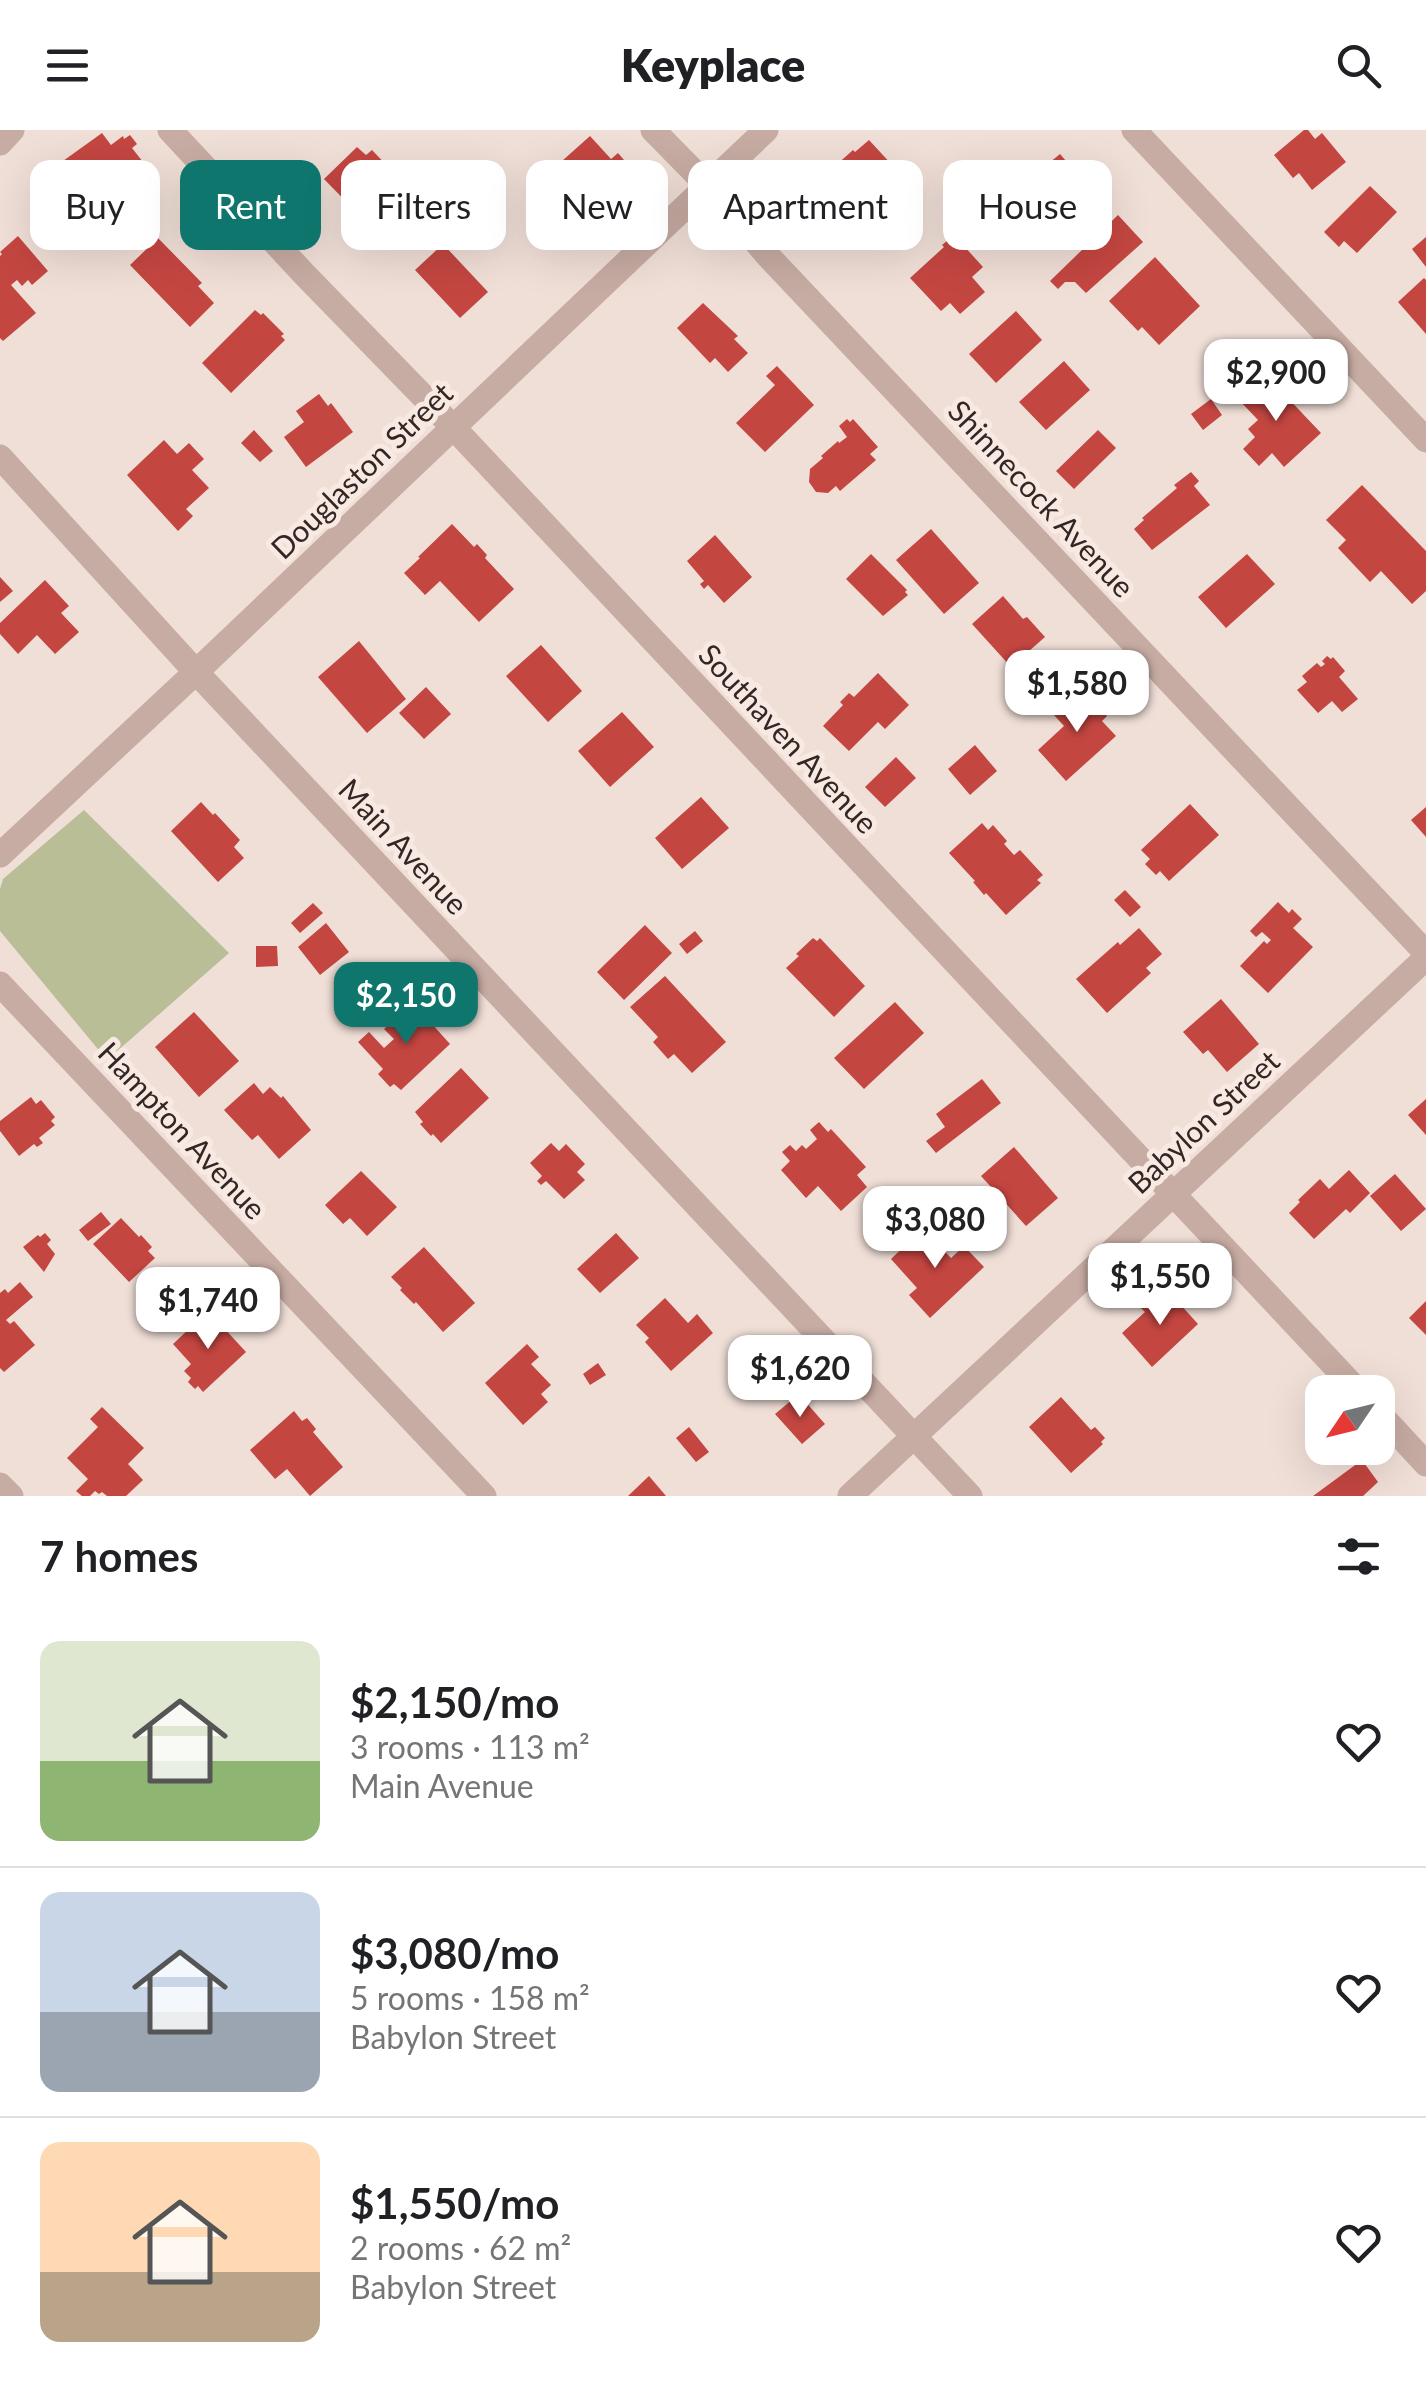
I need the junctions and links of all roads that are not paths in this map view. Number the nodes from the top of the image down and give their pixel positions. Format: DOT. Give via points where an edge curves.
graph roads {
  1 [pos="12,130"];
  2 [pos="170,130"];
  3 [pos="653,130"];
  4 [pos="766,130"];
  5 [pos="1134,130"];
  6 [pos="0,143"];
  7 [pos="735,160"];
  8 [pos="688,166"];
  9 [pos="688,205"];
  10 [pos="763,250"];
  11 [pos="453,427"];
  12 [pos="1426,440"];
  13 [pos="0,457"];
  14 [pos="196,672"];
  15 [pos="0,855"];
  16 [pos="1426,955"];
  17 [pos="0,984"];
  18 [pos="1172,1195"];
  19 [pos="1343,1375"];
  20 [pos="1395,1430"];
  21 [pos="914,1436"];
  22 [pos="1426,1464"];
  23 [pos="0,1485"];
  24 [pos="10,1496"];
  25 [pos="484,1496"];
  26 [pos="850,1496"];
  27 [pos="970,1496"];
  1 -- 6 [label="street"];
  2 -- 11 [label="street, Southaven Avenue"];
  3 -- 8 [label="street, Shinnecock Avenue"];
  4 -- 7 [label="street, Douglaston Street"];
  5 -- 12 [label="street"];
  9 -- 11 [label="street, Douglaston Street"];
  10 -- 16 [label="street, Shinnecock Avenue"];
  11 -- 14 [label="street, Douglaston Street"];
  11 -- 18 [label="street, Southaven Avenue"];
  13 -- 14 [label="street, Main Avenue"];
  14 -- 15 [label="street, Douglaston Street"];
  14 -- 21 [label="street, Main Avenue"];
  16 -- 18 [label="street, Babylon Street"];
  17 -- 25 [label="street, Hampton Avenue"];
  18 -- 19 [label="street, Southaven Avenue"];
  18 -- 21 [label="street, Babylon Street"];
  20 -- 22 [label="street"];
  21 -- 26 [label="street, Babylon Street"];
  21 -- 27 [label="street, Main Avenue"];
  23 -- 24 [label="street"];
}
